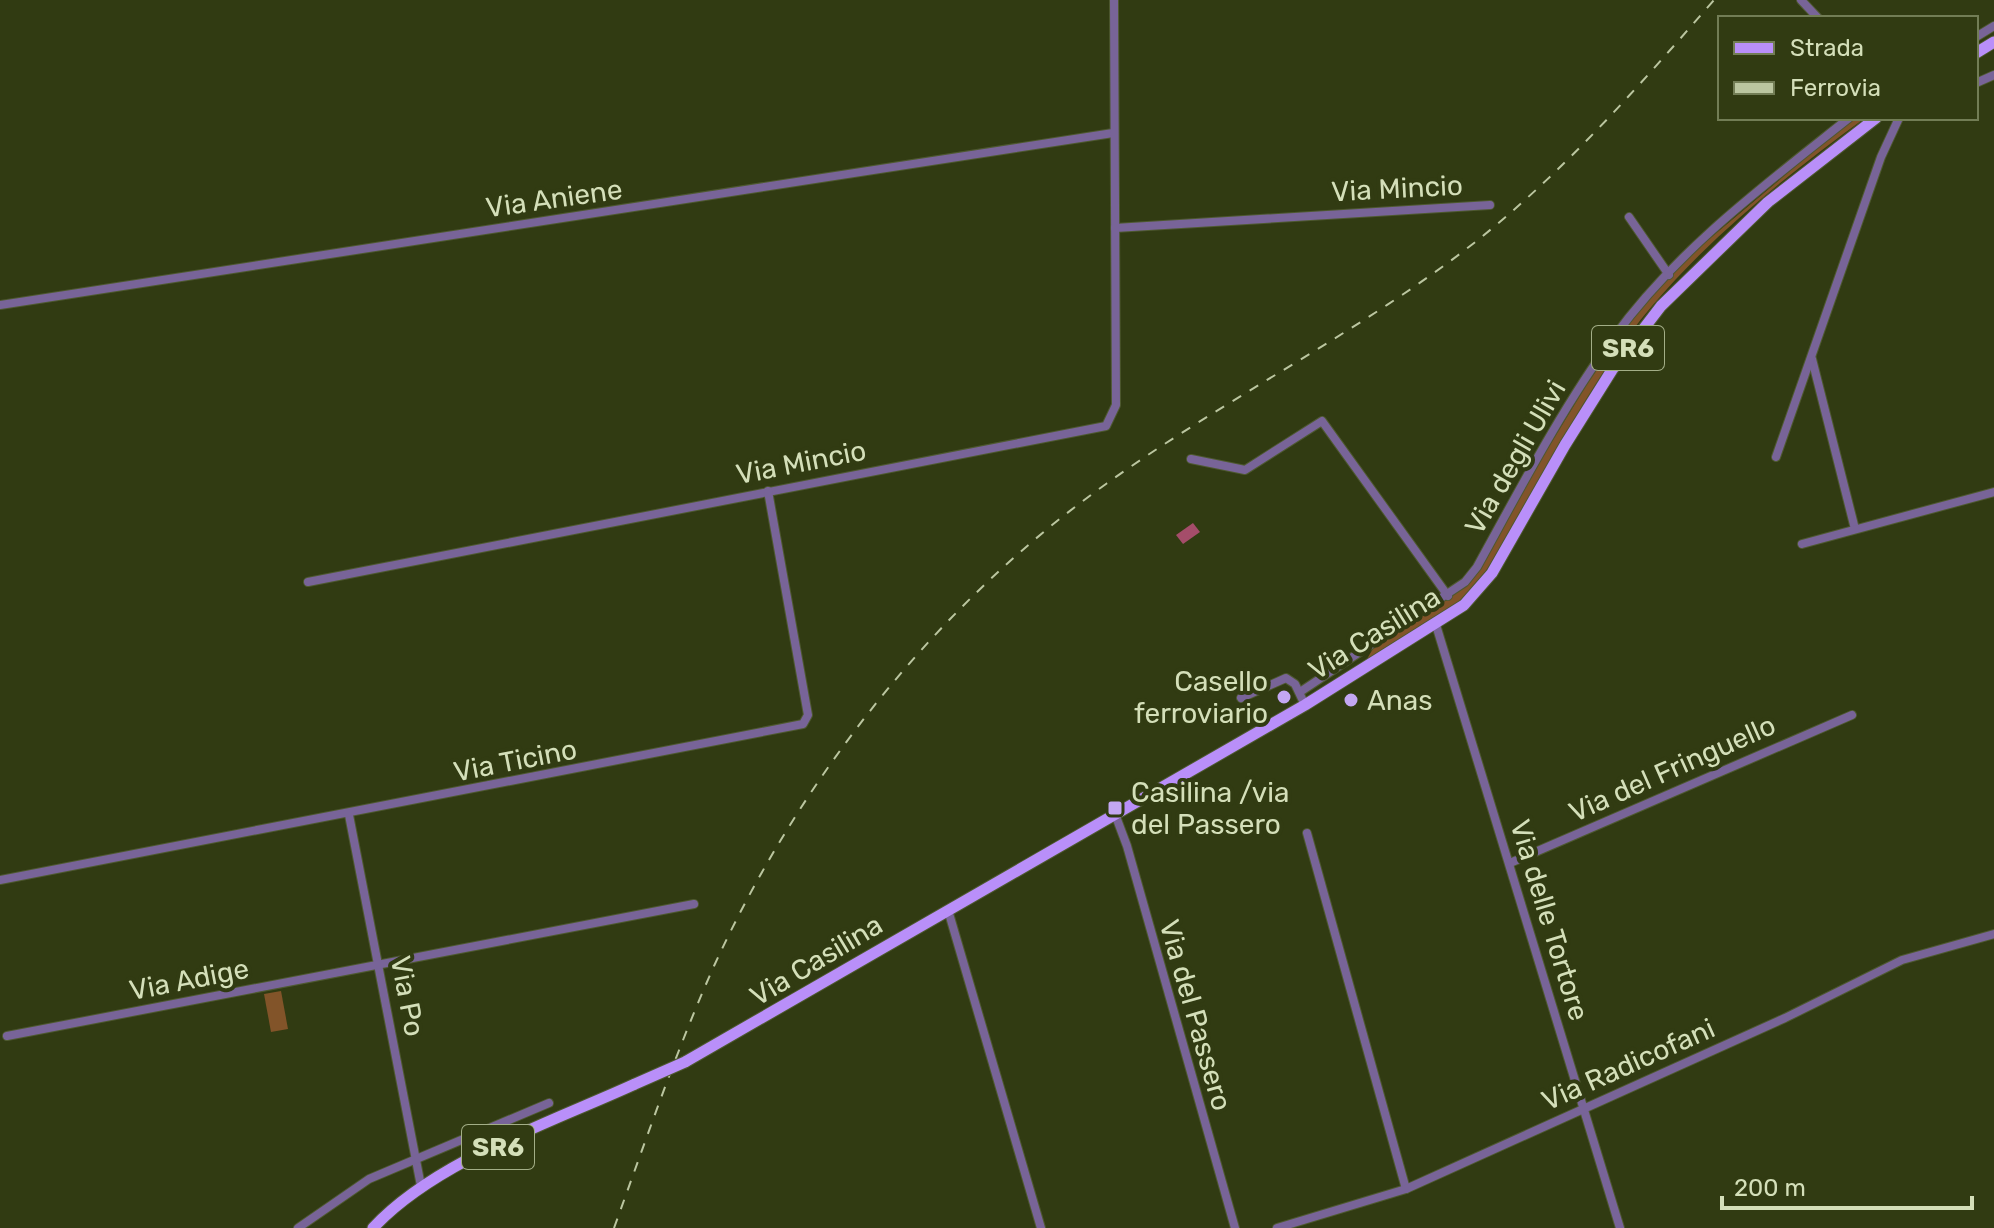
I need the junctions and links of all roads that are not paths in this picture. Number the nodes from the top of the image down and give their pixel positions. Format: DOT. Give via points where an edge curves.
graph roads {
  1 [pos="1114,0"];
  2 [pos="1801,0"];
  3 [pos="1816,16"];
  4 [pos="1847,120"];
  5 [pos="1873,120"];
  6 [pos="1898,120"];
  7 [pos="1113,133"];
  8 [pos="1490,205"];
  9 [pos="1629,217"];
  10 [pos="1115,228"];
  11 [pos="1669,275"];
  12 [pos="0,305"];
  13 [pos="1812,357"];
  14 [pos="1776,457"];
  15 [pos="1191,459"];
  16 [pos="768,491"];
  17 [pos="1994,492"];
  18 [pos="1855,529"];
  19 [pos="1802,544"];
  20 [pos="308,582"];
  21 [pos="1448,596"];
  22 [pos="1436,625"];
  23 [pos="1300,692"];
  24 [pos="1241,698"];
  25 [pos="1305,705"];
  26 [pos="1852,715"];
  27 [pos="1115,814"];
  28 [pos="349,815"];
  29 [pos="1307,833"];
  30 [pos="1510,863"];
  31 [pos="0,880"];
  32 [pos="694,904"];
  33 [pos="948,910"];
  34 [pos="1994,934"];
  35 [pos="380,966"];
  36 [pos="7,1036"];
  37 [pos="549,1103"];
  38 [pos="1583,1106"];
  39 [pos="416,1162"];
  40 [pos="421,1186"];
  41 [pos="1406,1189"];
  42 [pos="298,1228"];
  43 [pos="373,1228"];
  44 [pos="1041,1228"];
  45 [pos="1235,1228"];
  46 [pos="1277,1228"];
  47 [pos="1620,1228"];
  1 -- 7 [label="street, Via Mincio"];
  2 -- 3 [label="street"];
  4 -- 11 [label="street, Via degli Ulivi" via="1719,224"];
  5 -- 22 [label="main road, Via Casilina / SR6" via="1768,202 1661,306 1612,370 1489,578 1469,602"];
  6 -- 13 [label="street"];
  7 -- 10 [label="street, Via Mincio"];
  7 -- 12 [label="street, Via Aniene"];
  8 -- 10 [label="street, Via Mincio"];
  9 -- 11 [label="street"];
  10 -- 16 [label="street, Via Mincio" via="1116,405 1106,426"];
  11 -- 21 [label="street, Via degli Ulivi" via="1615,335 1477,567"];
  13 -- 14 [label="street"];
  13 -- 18 [label="street"];
  15 -- 21 [label="street" via="1245,470 1322,421"];
  16 -- 20 [label="street, Via Mincio"];
  16 -- 28 [label="street, Via Ticino" via="808,715 805,723"];
  17 -- 18 [label="street"];
  18 -- 19 [label="street"];
  21 -- 23 [label="street, Via degli Ulivi"];
  22 -- 25 [label="main road, Via Casilina / SR6"];
  22 -- 30 [label="street, Via delle Tortore"];
  23 -- 24 [label="street" via="1292,680 1283,678"];
  23 -- 25 [label="street"];
  25 -- 27 [label="main road, Via Casilina / SR6"];
  26 -- 30 [label="street, Via del Fringuello"];
  27 -- 33 [label="main road, Via Casilina / SR6"];
  27 -- 45 [label="street, Via del Passero"];
  28 -- 31 [label="street, Via Ticino"];
  28 -- 35 [label="street, Via Po"];
  29 -- 41 [label="street"];
  30 -- 38 [label="street, Via delle Tortore"];
  32 -- 35 [label="street, Via Adige"];
  33 -- 40 [label="main road, Via Casilina / SR6, bridge" via="685,1062"];
  33 -- 44 [label="street"];
  34 -- 38 [label="street, Via Radicofani" via="1902,960 1785,1018"];
  35 -- 36 [label="street, Via Adige"];
  35 -- 39 [label="street, Via Po"];
  37 -- 39 [label="street"];
  38 -- 41 [label="street, Via Radicofani"];
  38 -- 47 [label="street, Via delle Tortore"];
  39 -- 40 [label="street, Via Po"];
  39 -- 42 [label="street" via="362,1183"];
  40 -- 43 [label="main road, Via Casilina / SR6"];
  41 -- 46 [label="street, Via Radicofani"];
}
